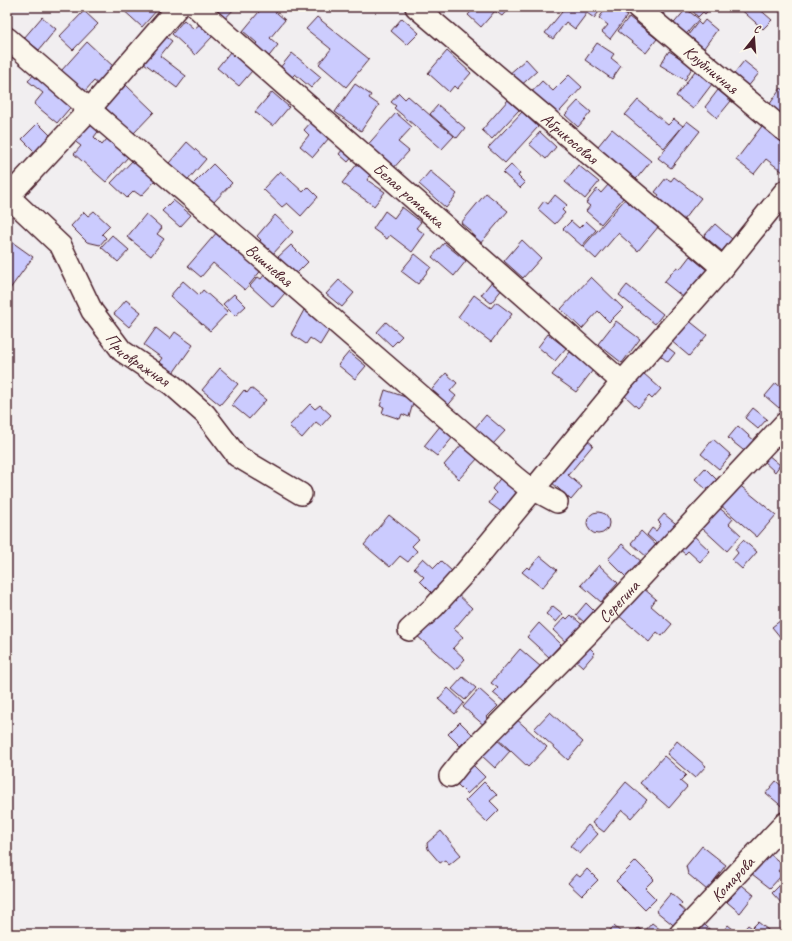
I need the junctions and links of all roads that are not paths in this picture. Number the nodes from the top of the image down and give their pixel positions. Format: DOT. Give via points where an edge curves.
graph roads {
  1 [pos="178,7"];
  2 [pos="196,7"];
  3 [pos="416,7"];
  4 [pos="637,7"];
  5 [pos="7,38"];
  6 [pos="89,110"];
  7 [pos="785,131"];
  8 [pos="785,191"];
  9 [pos="8,198"];
  10 [pos="723,268"];
  11 [pos="622,382"];
  12 [pos="785,423"];
  13 [pos="533,490"];
  14 [pos="301,494"];
  15 [pos="557,502"];
  16 [pos="409,630"];
  17 [pos="450,776"];
  18 [pos="785,824"];
  19 [pos="680,934"];
  1 -- 6 [label="street"];
  2 -- 11 [label="street, Белая ромашка"];
  3 -- 10 [label="street, Абрикосовая"];
  4 -- 7 [label="street, Клубничная"];
  5 -- 6 [label="street, Вишневая"];
  6 -- 9 [label="street"];
  6 -- 13 [label="street, Вишневая" via="392,372"];
  8 -- 10 [label="street"];
  9 -- 14 [label="street, Приовражная" via="61,246 92,311 122,351 171,384 205,414 237,456"];
  10 -- 11 [label="street"];
  11 -- 13 [label="street"];
  12 -- 17 [label="street, Серегина" via="594,628"];
  13 -- 15 [label="street, Вишневая"];
  13 -- 16 [label="street" via="434,608"];
  18 -- 19 [label="street, Комарова"];
}
